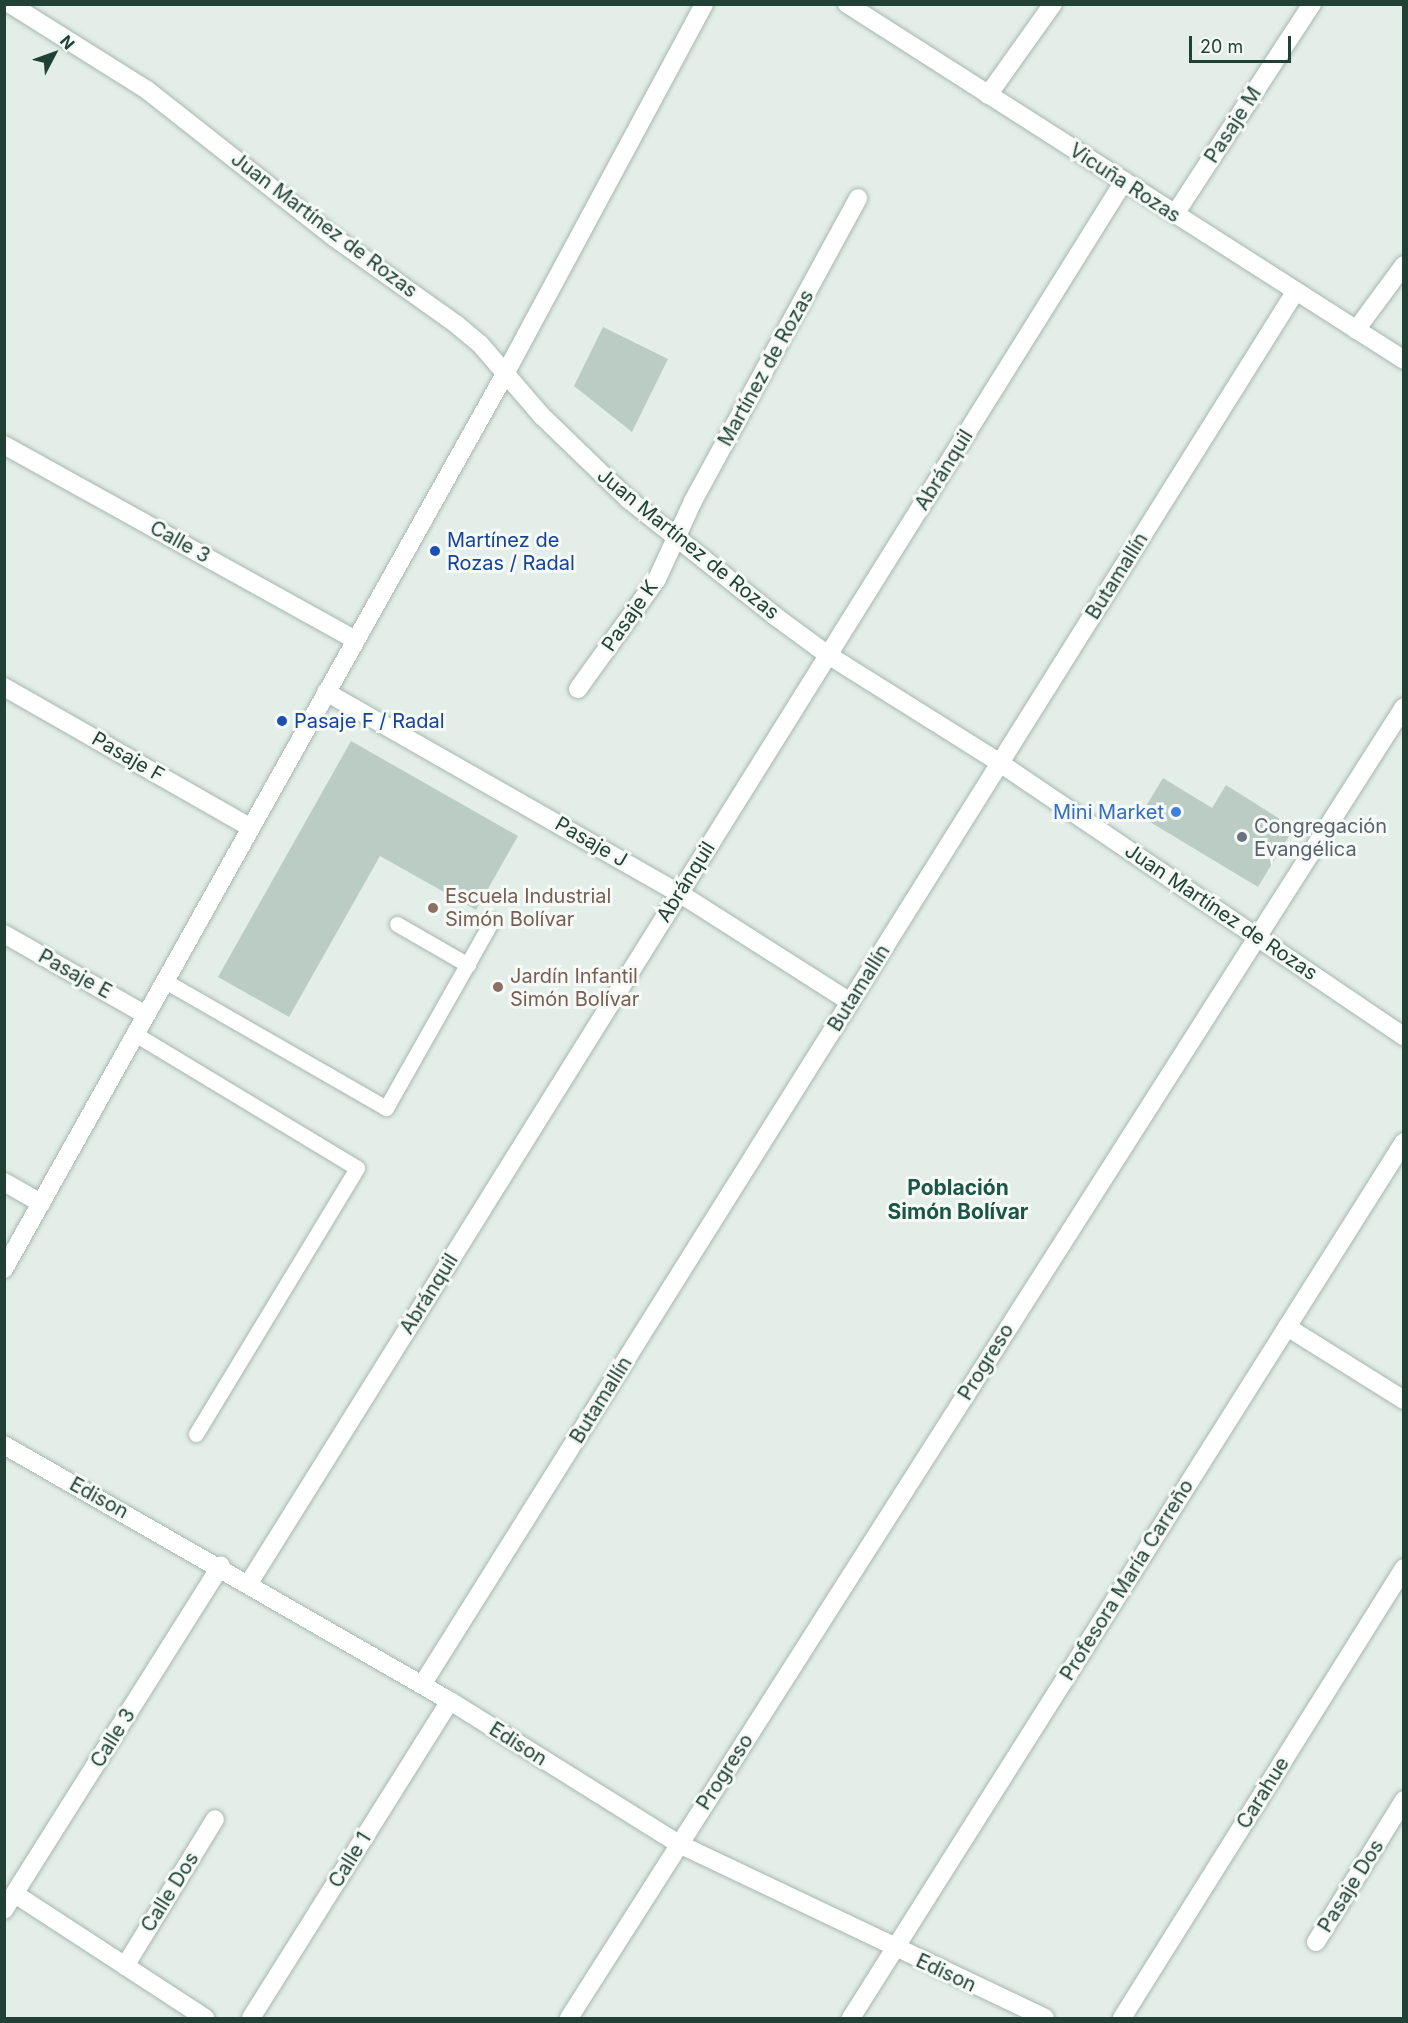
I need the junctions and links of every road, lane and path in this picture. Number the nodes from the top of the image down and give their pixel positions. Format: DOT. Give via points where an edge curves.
graph roads {
  1 [pos="10,4"];
  2 [pos="704,4"];
  3 [pos="847,4"];
  4 [pos="1053,4"];
  5 [pos="1312,4"];
  6 [pos="988,95"];
  7 [pos="1124,182"];
  8 [pos="858,198"];
  9 [pos="1175,214"];
  10 [pos="1404,265"];
  11 [pos="1295,292"];
  12 [pos="1356,330"];
  13 [pos="1404,360"];
  14 [pos="505,374"];
  15 [pos="4,445"];
  16 [pos="676,539"];
  17 [pos="356,640"];
  18 [pos="828,655"];
  19 [pos="4,687"];
  20 [pos="578,689"];
  21 [pos="326,692"];
  22 [pos="1404,707"];
  23 [pos="1000,763"];
  24 [pos="250,828"];
  25 [pos="679,893"];
  26 [pos="492,921"];
  27 [pos="398,924"];
  28 [pos="4,934"];
  29 [pos="1258,936"];
  30 [pos="468,965"];
  31 [pos="165,981"];
  32 [pos="850,1002"];
  33 [pos="146,1015"];
  34 [pos="135,1034"];
  35 [pos="1404,1037"];
  36 [pos="1404,1142"];
  37 [pos="4,1182"];
  38 [pos="41,1203"];
  39 [pos="4,1269"];
  40 [pos="1287,1327"];
  41 [pos="1404,1400"];
  42 [pos="196,1434"];
  43 [pos="4,1445"];
  44 [pos="221,1566"];
  45 [pos="1404,1568"];
  46 [pos="249,1583"];
  47 [pos="422,1685"];
  48 [pos="450,1701"];
  49 [pos="1404,1800"];
  50 [pos="215,1819"];
  51 [pos="679,1844"];
  52 [pos="15,1894"];
  53 [pos="4,1910"];
  54 [pos="1316,1942"];
  55 [pos="895,1950"];
  56 [pos="124,1966"];
  57 [pos="205,2019"];
  58 [pos="250,2019"];
  59 [pos="569,2019"];
  60 [pos="851,2019"];
  61 [pos="1045,2019"];
  62 [pos="1122,2019"];
  1 -- 14 [label="street, Juan Martínez de Rozas" via="108,63 189,122 335,238 456,324 480,344"];
  2 -- 14 [label="street"];
  3 -- 6 [label="street, Vicuña Rozas"];
  4 -- 6 [label="street"];
  5 -- 9 [label="street, Pasaje M"];
  6 -- 7 [label="street, Vicuña Rozas"];
  7 -- 9 [label="street, Vicuña Rozas"];
  7 -- 18 [label="street, Abránquil"];
  8 -- 16 [label="street, Martínez de Rozas"];
  9 -- 11 [label="street, Vicuña Rozas"];
  10 -- 12 [label="street"];
  11 -- 12 [label="street, Vicuña Rozas"];
  11 -- 23 [label="street, Butamallín"];
  12 -- 13 [label="street, Vicuña Rozas"];
  14 -- 16 [label="street, Juan Martínez de Rozas" via="582,457"];
  14 -- 17 [label="street"];
  15 -- 17 [label="street, Calle 3"];
  16 -- 18 [label="street, Juan Martínez de Rozas"];
  16 -- 20 [label="street, Pasaje K" via="657,579"];
  17 -- 21 [label="street"];
  18 -- 23 [label="street, Juan Martínez de Rozas"];
  18 -- 25 [label="street, Abránquil"];
  19 -- 24 [label="street, Pasaje F"];
  21 -- 24 [label="street"];
  21 -- 25 [label="street, Pasaje J"];
  22 -- 29 [label="street, Progreso"];
  23 -- 29 [label="street, Juan Martínez de Rozas"];
  23 -- 32 [label="street, Butamallín"];
  24 -- 31 [label="street"];
  25 -- 32 [label="street, Pasaje J"];
  25 -- 46 [label="street, Abránquil"];
  26 -- 30 [label="lane"];
  27 -- 30 [label="lane"];
  28 -- 33 [label="street, Pasaje E"];
  29 -- 35 [label="street, Juan Martínez de Rozas"];
  29 -- 51 [label="street, Progreso"];
  30 -- 31 [label="lane" via="386,1108"];
  31 -- 33 [label="street"];
  32 -- 47 [label="street, Butamallín"];
  33 -- 34 [label="street"];
  34 -- 38 [label="street"];
  34 -- 42 [label="lane" via="357,1168"];
  36 -- 40 [label="street, Profesora María Carreño"];
  37 -- 38 [label="street"];
  38 -- 39 [label="street"];
  40 -- 41 [label="street"];
  40 -- 55 [label="street, Profesora María Carreño"];
  43 -- 44 [label="street, Edison"];
  44 -- 46 [label="street, Edison"];
  44 -- 52 [label="street, Calle 3"];
  45 -- 62 [label="street, Carahue"];
  46 -- 47 [label="street, Edison"];
  47 -- 48 [label="street, Edison"];
  48 -- 51 [label="street, Edison"];
  48 -- 58 [label="street, Calle 1"];
  49 -- 54 [label="street, Pasaje Dos"];
  50 -- 56 [label="street, Calle Dos"];
  51 -- 55 [label="street, Edison"];
  51 -- 59 [label="street, Progreso"];
  52 -- 53 [label="street, Calle 3"];
  52 -- 56 [label="street"];
  55 -- 60 [label="street, Profesora María Carreño"];
  55 -- 61 [label="street, Edison"];
  56 -- 57 [label="street"];
}
